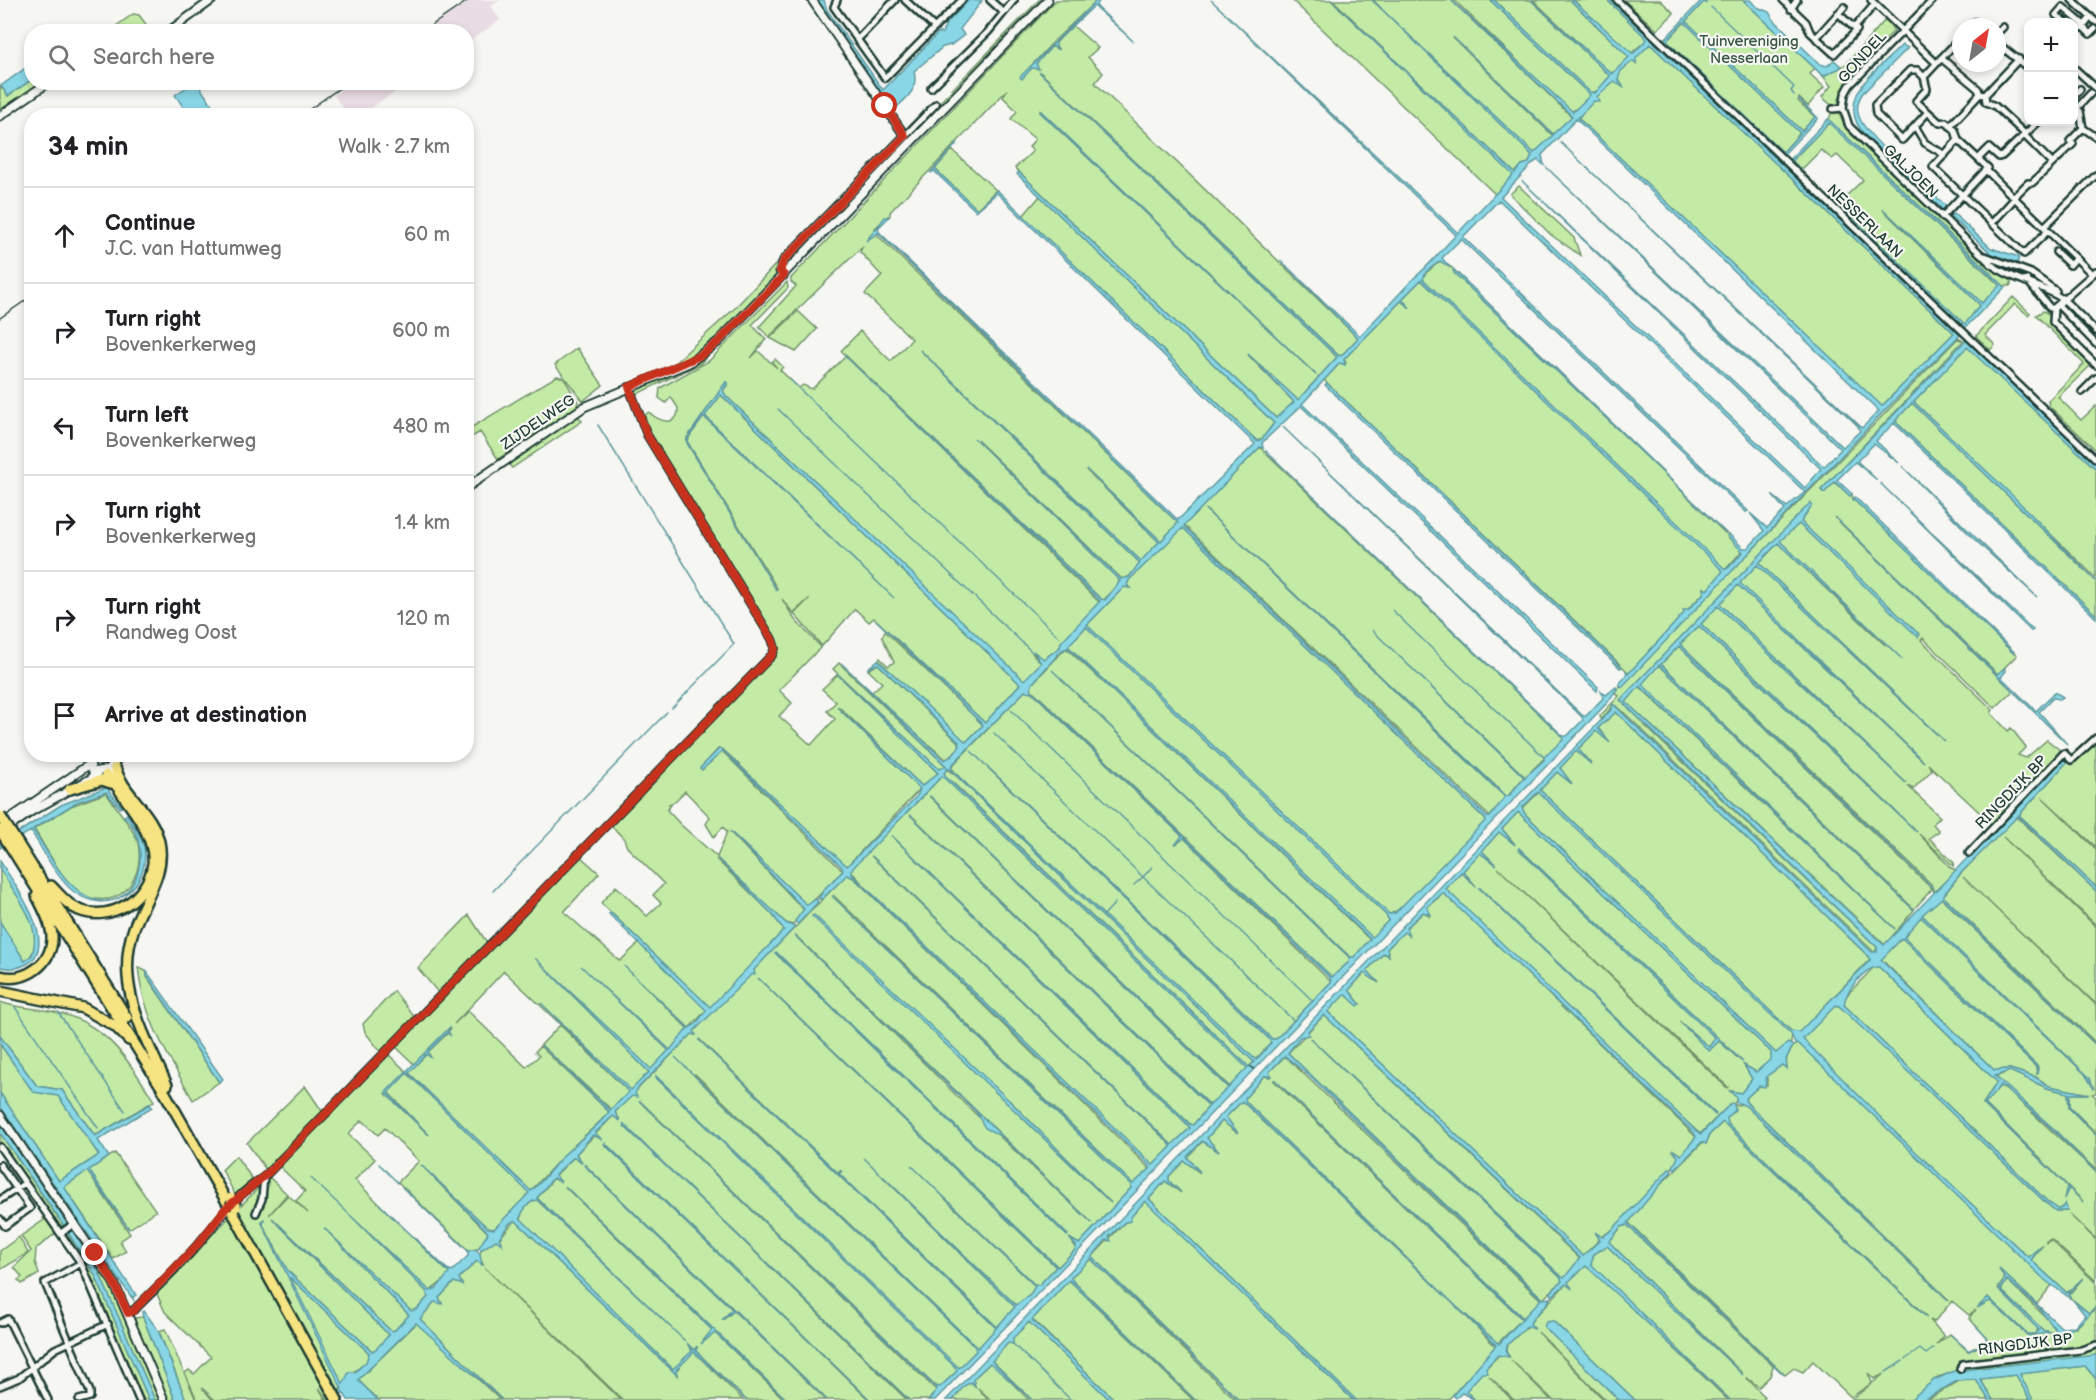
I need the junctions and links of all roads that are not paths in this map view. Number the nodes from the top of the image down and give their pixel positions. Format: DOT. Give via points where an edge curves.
graph roads {
  1 [pos="212,0"];
  2 [pos="812,0"];
  3 [pos="837,0"];
  4 [pos="895,0"];
  5 [pos="905,0"];
  6 [pos="962,0"];
  7 [pos="990,0"];
  8 [pos="1014,0"];
  9 [pos="1048,0"];
  10 [pos="1617,0"];
  11 [pos="1783,0"];
  12 [pos="1797,0"];
  13 [pos="1933,0"];
  14 [pos="2072,0"];
  15 [pos="1873,2"];
  16 [pos="1844,7"];
  17 [pos="1791,9"];
  18 [pos="1002,11"];
  19 [pos="1838,13"];
  20 [pos="2060,18"];
  21 [pos="2075,18"];
  22 [pos="2093,20"];
  23 [pos="2078,21"];
  24 [pos="179,24"];
  25 [pos="2083,26"];
  26 [pos="935,28"];
  27 [pos="1854,28"];
  28 [pos="2078,28"];
  29 [pos="2095,29"];
  30 [pos="1903,30"];
  31 [pos="1816,38"];
  32 [pos="857,40"];
  33 [pos="1952,46"];
  34 [pos="2006,52"];
  35 [pos="2019,59"];
  36 [pos="1939,60"];
  37 [pos="2024,64"];
  38 [pos="2077,72"];
  39 [pos="1924,77"];
  40 [pos="931,88"];
  41 [pos="2095,89"];
  42 [pos="37,90"];
  43 [pos="1983,95"];
  44 [pos="936,104"];
  45 [pos="2078,105"];
  46 [pos="1843,108"];
  47 [pos="1833,109"];
  48 [pos="1928,112"];
  49 [pos="0,116"];
  50 [pos="2078,116"];
  51 [pos="1915,126"];
  52 [pos="1950,126"];
  53 [pos="2033,126"];
  54 [pos="2083,128"];
  55 [pos="2024,134"];
  56 [pos="905,136"];
  57 [pos="2096,137"];
  58 [pos="1958,140"];
  59 [pos="1945,155"];
  60 [pos="1999,157"];
  61 [pos="1979,158"];
  62 [pos="2052,163"];
  63 [pos="1987,169"];
  64 [pos="2096,175"];
  65 [pos="1963,195"];
  66 [pos="2014,198"];
  67 [pos="1944,215"];
  68 [pos="1992,222"];
  69 [pos="2046,229"];
  70 [pos="1978,252"];
  71 [pos="2056,252"];
  72 [pos="2075,258"];
  73 [pos="2094,272"];
  74 [pos="785,277"];
  75 [pos="2026,280"];
  76 [pos="2064,300"];
  77 [pos="2057,307"];
  78 [pos="2096,331"];
  79 [pos="2096,344"];
  80 [pos="2096,365"];
  81 [pos="2096,378"];
  82 [pos="629,387"];
  83 [pos="2082,392"];
  84 [pos="2096,459"];
  85 [pos="474,483"];
  86 [pos="2096,738"];
  87 [pos="106,764"];
  88 [pos="68,786"];
  89 [pos="124,791"];
  90 [pos="0,816"];
  91 [pos="0,830"];
  92 [pos="15,846"];
  93 [pos="1969,853"];
  94 [pos="25,869"];
  95 [pos="0,976"];
  96 [pos="0,991"];
  97 [pos="164,1085"];
  98 [pos="0,1115"];
  99 [pos="0,1147"];
  100 [pos="0,1165"];
  101 [pos="264,1177"];
  102 [pos="25,1183"];
  103 [pos="17,1189"];
  104 [pos="0,1200"];
  105 [pos="256,1213"];
  106 [pos="0,1219"];
  107 [pos="75,1223"];
  108 [pos="61,1233"];
  109 [pos="81,1263"];
  110 [pos="128,1313"];
  111 [pos="0,1323"];
  112 [pos="108,1324"];
  113 [pos="70,1341"];
  114 [pos="2096,1345"];
  115 [pos="32,1368"];
  116 [pos="1960,1369"];
  117 [pos="0,1386"];
  118 [pos="336,1397"];
  119 [pos="48,1400"];
  120 [pos="80,1400"];
  121 [pos="139,1400"];
  122 [pos="164,1400"];
  1 -- 24 [label="main road"];
  2 -- 56 [label="main road"];
  3 -- 32 [label="street" via="834,7"];
  4 -- 32 [label="street"];
  5 -- 26 [label="street"];
  6 -- 26 [label="street"];
  7 -- 18 [label="street"];
  8 -- 18 [label="street"];
  9 -- 74 [label="main road, ZIJDELWEG"];
  10 -- 84 [label="street, NESSERLAAN"];
  11 -- 17 [label="street"];
  12 -- 17 [label="street"];
  13 -- 30 [label="street, GONDEL"];
  14 -- 22 [label="street"];
  15 -- 27 [label="street"];
  15 -- 30 [label="street"];
  16 -- 19 [label="street"];
  17 -- 31 [label="street"];
  18 -- 40 [label="street" via="988,32"];
  19 -- 27 [label="street"];
  19 -- 31 [label="street"];
  20 -- 21 [label="street" via="2056,15 2063,7"];
  22 -- 25 [label="street"];
  23 -- 25 [label="street"];
  25 -- 28 [label="street"];
  25 -- 29 [label="street" via="2090,34"];
  26 -- 32 [label="street" via="885,78"];
  27 -- 31 [label="street" via="1857,30 1834,54"];
  30 -- 36 [label="street"];
  30 -- 46 [label="street, GONDEL" via="1850,85"];
  33 -- 36 [label="street"];
  34 -- 35 [label="street"];
  35 -- 37 [label="street"];
  35 -- 43 [label="street"];
  36 -- 39 [label="street"];
  36 -- 43 [label="street"];
  38 -- 41 [label="street"];
  39 -- 48 [label="street" via="1927,89 1916,101"];
  39 -- 51 [label="street" via="1917,70 1910,70 1875,105 1876,114 1902,140"];
  41 -- 45 [label="street"];
  42 -- 49 [label="main road"];
  43 -- 52 [label="street"];
  43 -- 55 [label="street" via="1986,102"];
  44 -- 56 [label="street"];
  46 -- 47 [label="street"];
  46 -- 67 [label="street, GALJOEN" via="1855,134"];
  48 -- 51 [label="street"];
  48 -- 52 [label="street"];
  50 -- 54 [label="street"];
  51 -- 59 [label="street" via="1925,143"];
  52 -- 58 [label="street"];
  53 -- 55 [label="street"];
  54 -- 57 [label="street"];
  54 -- 62 [label="street" via="2070,141 2073,144"];
  55 -- 60 [label="street"];
  55 -- 62 [label="street"];
  56 -- 74 [label="main road" via="784,260 780,271"];
  58 -- 59 [label="street"];
  58 -- 61 [label="street"];
  59 -- 65 [label="street" via="1933,167"];
  60 -- 61 [label="street" via="1989,148"];
  60 -- 63 [label="street"];
  61 -- 63 [label="street"];
  62 -- 66 [label="street"];
  63 -- 65 [label="street"];
  63 -- 66 [label="street"];
  64 -- 69 [label="street"];
  65 -- 67 [label="street"];
  65 -- 68 [label="street"];
  66 -- 68 [label="street"];
  66 -- 69 [label="street"];
  67 -- 70 [label="street, GALJOEN"];
  68 -- 69 [label="street" via="2024,254"];
  69 -- 72 [label="street"];
  70 -- 75 [label="street, GALJOEN" via="2003,273"];
  70 -- 76 [label="street, GALJOEN" via="2040,277"];
  71 -- 72 [label="street" via="2070,265"];
  72 -- 73 [label="street"];
  73 -- 76 [label="street"];
  74 -- 82 [label="main road, ZIJDELWEG" via="701,355"];
  75 -- 76 [label="street, GALJOEN"];
  75 -- 77 [label="street, GALJOEN" via="2050,308"];
  76 -- 77 [label="street"];
  76 -- 78 [label="street, GALJOEN"];
  77 -- 79 [label="street, GALJOEN"];
  77 -- 80 [label="street, GALJOEN" via="2053,322"];
  81 -- 83 [label="street"];
  82 -- 85 [label="main road, ZIJDELWEG" via="585,407"];
  82 -- 101 [label="street" via="647,435 772,639 774,651"];
  86 -- 93 [label="street, RINGDIJK BP" via="2074,758 2064,753"];
  87 -- 88 [label="main road"];
  87 -- 88 [label="main road"];
  87 -- 89 [label="highway"];
  88 -- 89 [label="highway" via="102,780"];
  88 -- 91 [label="main road"];
  89 -- 92 [label="highway" via="151,843 153,861 147,882 128,904 106,913 73,907"];
  89 -- 97 [label="highway" via="153,825 159,842 154,883 129,950 129,993 138,1026"];
  90 -- 92 [label="highway, bridge"];
  91 -- 92 [label="highway, bridge"];
  92 -- 94 [label="highway"];
  92 -- 97 [label="highway"];
  94 -- 95 [label="highway" via="48,919 50,948 29,974"];
  94 -- 97 [label="highway"];
  96 -- 97 [label="highway" via="69,1004 100,1017 128,1040"];
  97 -- 118 [label="highway"];
  98 -- 107 [label="main road"];
  99 -- 102 [label="street"];
  100 -- 103 [label="street"];
  101 -- 105 [label="street"];
  101 -- 110 [label="street" via="237,1196 199,1243"];
  102 -- 103 [label="street"];
  102 -- 108 [label="street"];
  103 -- 104 [label="street"];
  103 -- 106 [label="street" via="30,1208 5,1226"];
  107 -- 108 [label="street"];
  107 -- 110 [label="main road" via="114,1283"];
  108 -- 109 [label="street"];
  109 -- 112 [label="street"];
  109 -- 113 [label="street" via="45,1283"];
  110 -- 122 [label="main road"];
  111 -- 115 [label="street" via="8,1319"];
  112 -- 113 [label="street"];
  112 -- 121 [label="street"];
  113 -- 115 [label="street"];
  113 -- 120 [label="street" via="91,1394"];
  114 -- 116 [label="street, RINGDIJK BP" via="1962,1364"];
  115 -- 117 [label="street"];
  115 -- 119 [label="street"];
}
